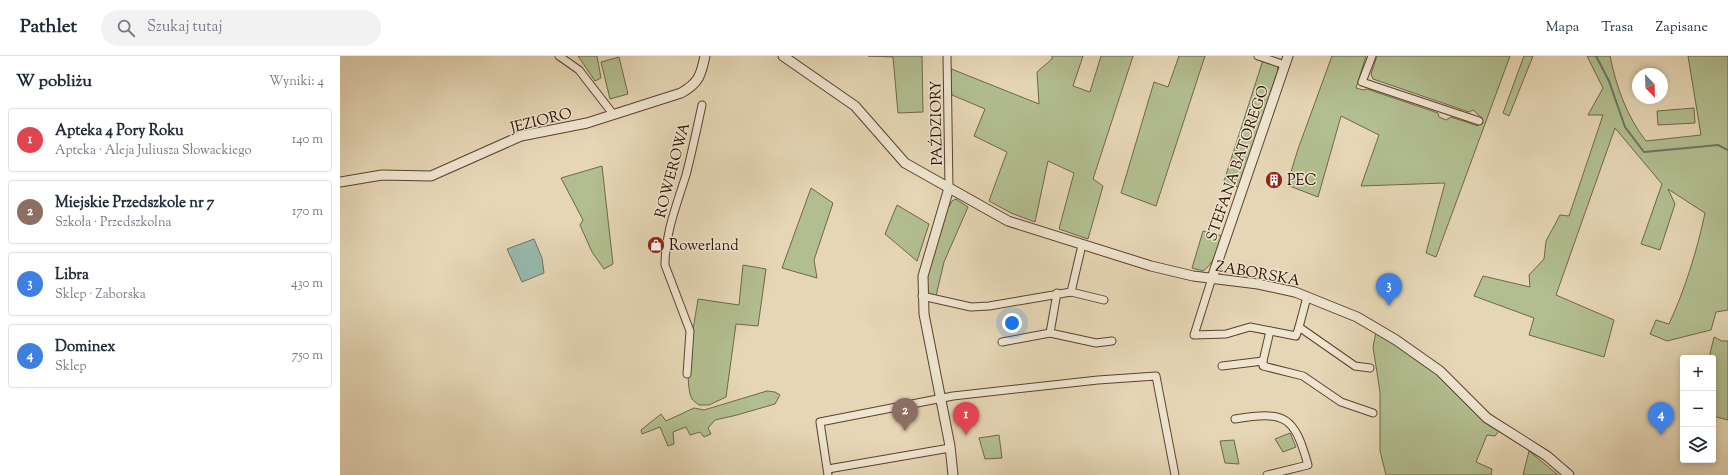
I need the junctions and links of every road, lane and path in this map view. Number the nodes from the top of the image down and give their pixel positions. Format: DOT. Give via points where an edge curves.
graph roads {
  1 [pos="559,56"];
  2 [pos="704,56"];
  3 [pos="783,56"];
  4 [pos="947,56"];
  5 [pos="1258,56"];
  6 [pos="1372,56"];
  7 [pos="1287,60"];
  8 [pos="702,105"];
  9 [pos="613,114"];
  10 [pos="1479,121"];
  11 [pos="340,182"];
  12 [pos="949,188"];
  13 [pos="1082,245"];
  14 [pos="1212,278"];
  15 [pos="1071,292"];
  16 [pos="1057,293"];
  17 [pos="922,296"];
  18 [pos="1307,297"];
  19 [pos="1104,300"];
  20 [pos="1299,327"];
  21 [pos="1270,331"];
  22 [pos="1050,333"];
  23 [pos="1112,341"];
  24 [pos="1002,342"];
  25 [pos="1263,361"];
  26 [pos="1222,366"];
  27 [pos="1370,368"];
  28 [pos="687,374"];
  29 [pos="941,398"];
  30 [pos="1373,413"];
  31 [pos="1235,419"];
  32 [pos="950,448"];
  33 [pos="828,472"];
  34 [pos="953,475"];
  35 [pos="1175,475"];
  36 [pos="1267,475"];
  37 [pos="1569,475"];
  1 -- 9 [label="street" via="579,70"];
  2 -- 9 [label="street, JEZIORO" via="702,73 691,88"];
  3 -- 12 [label="street, ZABORSKA" via="855,106 905,163"];
  4 -- 12 [label="street, PAŹDZIORY"];
  5 -- 7 [label="street"];
  6 -- 10 [label="street" via="1361,85 1444,114 1473,116"];
  7 -- 14 [label="street, STEFANA BATOREGO"];
  8 -- 28 [label="street, ROWEROWA" via="686,173 668,231 665,265 690,331"];
  9 -- 11 [label="street, JEZIORO" via="580,124 521,136 431,176 382,175"];
  12 -- 13 [label="street, ZABORSKA" via="1008,221"];
  12 -- 17 [label="street" via="923,276"];
  13 -- 14 [label="street, ZABORSKA" via="1151,266"];
  13 -- 15 [label="street"];
  14 -- 18 [label="street, ZABORSKA" via="1258,284"];
  14 -- 21 [label="street" via="1194,335 1226,334 1250,327"];
  15 -- 16 [label="street"];
  15 -- 19 [label="street"];
  16 -- 17 [label="street" via="971,307"];
  16 -- 22 [label="street"];
  17 -- 29 [label="street"];
  18 -- 20 [label="street"];
  18 -- 37 [label="street, ZABORSKA" via="1357,317 1396,340 1440,371 1487,418 1547,456"];
  20 -- 21 [label="street" via="1296,336"];
  20 -- 27 [label="street" via="1355,366"];
  21 -- 25 [label="street"];
  22 -- 23 [label="street" via="1096,343"];
  22 -- 24 [label="street"];
  25 -- 26 [label="street"];
  25 -- 30 [label="street" via="1264,366 1303,376 1344,403"];
  29 -- 32 [label="street"];
  29 -- 33 [label="street" via="820,422"];
  29 -- 35 [label="street" via="1156,376"];
  31 -- 36 [label="street" via="1270,414 1280,417 1296,431 1308,465"];
  32 -- 33 [label="street"];
  32 -- 34 [label="street"];
}
